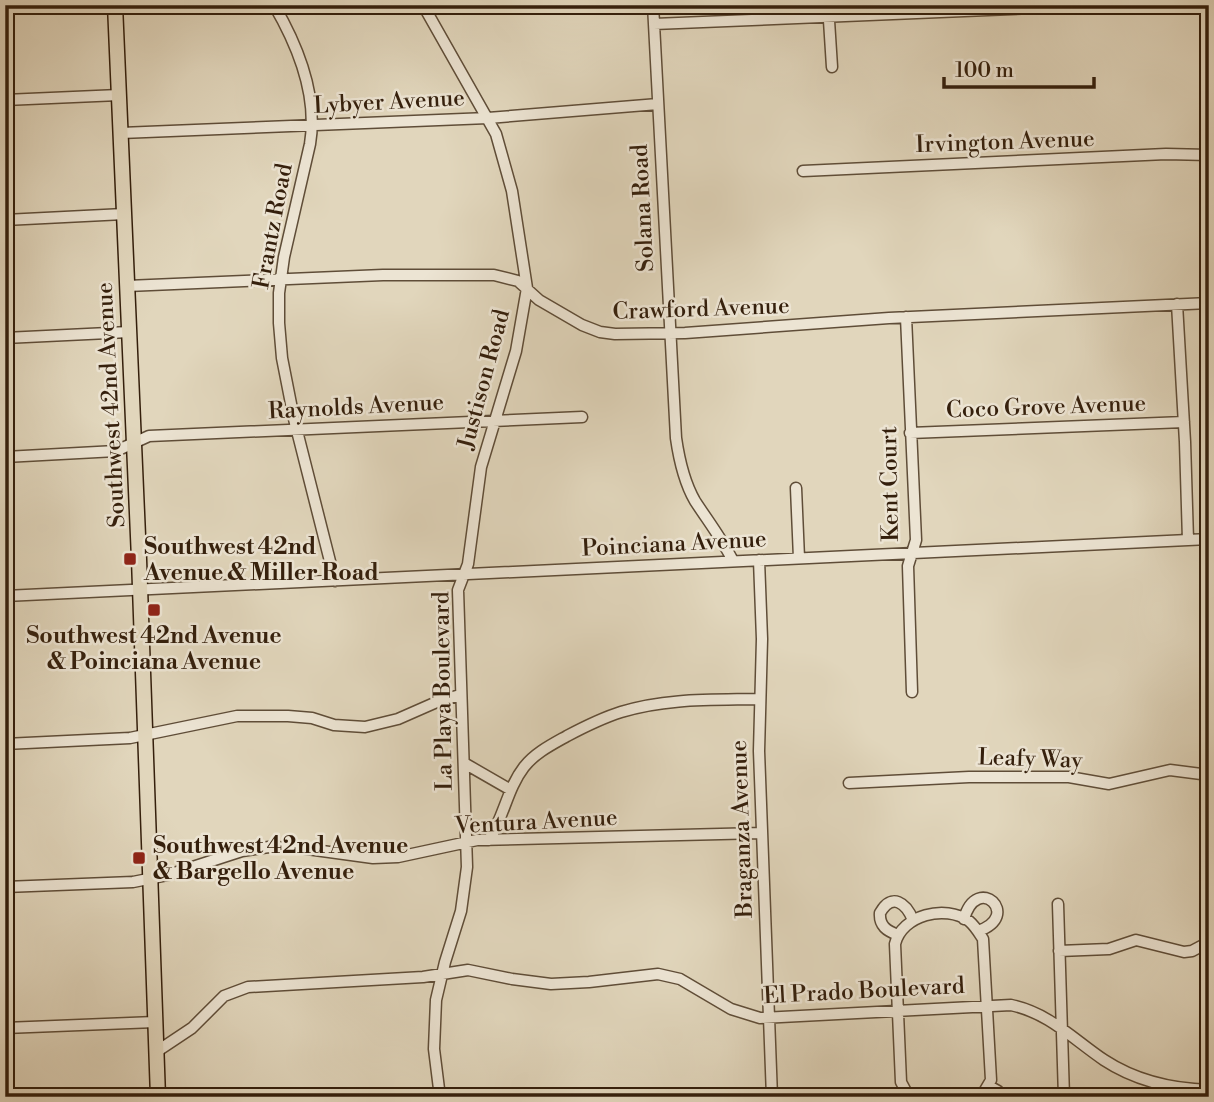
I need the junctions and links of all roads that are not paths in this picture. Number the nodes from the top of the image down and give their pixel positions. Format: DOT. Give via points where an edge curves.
graph roads {
  1 [pos="115,5"];
  2 [pos="274,5"];
  3 [pos="423,5"];
  4 [pos="653,5"];
  5 [pos="828,5"];
  6 [pos="1107,5"];
  7 [pos="1093,6"];
  8 [pos="1032,7"];
  9 [pos="828,18"];
  10 [pos="654,24"];
  11 [pos="832,67"];
  12 [pos="119,94"];
  13 [pos="5,100"];
  14 [pos="657,104"];
  15 [pos="488,118"];
  16 [pos="312,126"];
  17 [pos="121,133"];
  18 [pos="1209,155"];
  19 [pos="803,171"];
  20 [pos="124,214"];
  21 [pos="5,220"];
  22 [pos="281,279"];
  23 [pos="127,286"];
  24 [pos="527,288"];
  25 [pos="1209,303"];
  26 [pos="1177,304"];
  27 [pos="906,317"];
  28 [pos="129,332"];
  29 [pos="669,334"];
  30 [pos="5,338"];
  31 [pos="582,417"];
  32 [pos="494,420"];
  33 [pos="1184,422"];
  34 [pos="297,431"];
  35 [pos="910,433"];
  36 [pos="134,445"];
  37 [pos="5,457"];
  38 [pos="796,488"];
  39 [pos="1209,539"];
  40 [pos="1188,540"];
  41 [pos="912,554"];
  42 [pos="799,558"];
  43 [pos="759,560"];
  44 [pos="733,561"];
  45 [pos="464,574"];
  46 [pos="335,581"];
  47 [pos="140,590"];
  48 [pos="5,596"];
  49 [pos="912,692"];
  50 [pos="460,695"];
  51 [pos="759,699"];
  52 [pos="145,736"];
  53 [pos="5,744"];
  54 [pos="464,763"];
  55 [pos="1209,775"];
  56 [pos="849,783"];
  57 [pos="511,790"];
  58 [pos="761,833"];
  59 [pos="489,840"];
  60 [pos="467,841"];
  61 [pos="151,878"];
  62 [pos="5,887"];
  63 [pos="1058,904"];
  64 [pos="964,919"];
  65 [pos="913,920"];
  66 [pos="978,931"];
  67 [pos="898,935"];
  68 [pos="1209,943"];
  69 [pos="1059,951"];
  70 [pos="441,974"];
  71 [pos="986,1004"];
  72 [pos="899,1010"];
  73 [pos="769,1017"];
  74 [pos="155,1022"];
  75 [pos="5,1028"];
  76 [pos="1062,1028"];
  77 [pos="156,1052"];
  78 [pos="989,1086"];
  79 [pos="1209,1090"];
  80 [pos="903,1095"];
  81 [pos="158,1097"];
  82 [pos="440,1097"];
  83 [pos="772,1097"];
  84 [pos="981,1097"];
  85 [pos="1002,1097"];
  86 [pos="1064,1097"];
  1 -- 12 [label="main road, Southwest 42nd Avenue"];
  2 -- 16 [label="street, Frantz Road" via="299,53"];
  3 -- 15 [label="street, Justison Road"];
  4 -- 10 [label="street, Solana Road"];
  5 -- 9 [label="street"];
  6 -- 7 [label="street"];
  7 -- 8 [label="street"];
  8 -- 9 [label="street"];
  9 -- 10 [label="street"];
  9 -- 11 [label="street"];
  10 -- 14 [label="street, Solana Road"];
  12 -- 13 [label="street"];
  12 -- 17 [label="main road, Southwest 42nd Avenue"];
  14 -- 15 [label="street, Lybyer Avenue"];
  14 -- 29 [label="street, Solana Road"];
  15 -- 16 [label="street, Lybyer Avenue"];
  15 -- 24 [label="street, Justison Road" via="512,191"];
  16 -- 17 [label="street, Lybyer Avenue"];
  16 -- 22 [label="street, Frantz Road"];
  17 -- 20 [label="main road, Southwest 42nd Avenue"];
  18 -- 19 [label="street, Irvington Avenue"];
  20 -- 21 [label="street"];
  20 -- 23 [label="main road, Southwest 42nd Avenue"];
  22 -- 23 [label="street, Crawford Avenue"];
  22 -- 24 [label="street, Crawford Avenue" via="483,274 512,278"];
  22 -- 34 [label="street, Frantz Road" via="281,347"];
  23 -- 28 [label="main road, Southwest 42nd Avenue"];
  24 -- 29 [label="street, Crawford Avenue" via="564,316 594,330"];
  24 -- 32 [label="street, Justison Road" via="516,351"];
  25 -- 26 [label="street, Crawford Avenue"];
  26 -- 27 [label="street, Crawford Avenue"];
  26 -- 33 [label="street"];
  27 -- 29 [label="street, Crawford Avenue"];
  27 -- 35 [label="street, Kent Court"];
  28 -- 30 [label="street"];
  28 -- 36 [label="main road, Southwest 42nd Avenue"];
  29 -- 44 [label="street, Solana Road" via="673,415 682,467 695,500"];
  31 -- 32 [label="street, Raynolds Avenue"];
  32 -- 34 [label="street, Raynolds Avenue"];
  32 -- 45 [label="street, Justison Road" via="481,467"];
  33 -- 35 [label="street, Coco Grove Avenue"];
  33 -- 40 [label="street"];
  34 -- 36 [label="street, Raynolds Avenue" via="149,436"];
  34 -- 46 [label="street, Frantz Road"];
  35 -- 41 [label="street, Kent Court" via="916,540"];
  36 -- 37 [label="street, Raynolds Avenue" via="116,452"];
  36 -- 47 [label="main road, Southwest 42nd Avenue"];
  38 -- 42 [label="street"];
  39 -- 40 [label="street, Poinciana Avenue"];
  40 -- 41 [label="street, Poinciana Avenue"];
  41 -- 42 [label="street, Poinciana Avenue"];
  41 -- 49 [label="street, Kent Court" via="908,566"];
  42 -- 43 [label="street, Poinciana Avenue"];
  43 -- 44 [label="street, Poinciana Avenue"];
  43 -- 51 [label="street, Braganza Avenue"];
  44 -- 45 [label="street, Poinciana Avenue"];
  45 -- 46 [label="street, Poinciana Avenue"];
  45 -- 50 [label="street, La Playa Boulevard" via="457,590"];
  46 -- 47 [label="street, Poinciana Avenue"];
  47 -- 48 [label="street, Poinciana Avenue"];
  47 -- 52 [label="main road, Southwest 42nd Avenue"];
  50 -- 52 [label="street" via="372,726 288,716 237,716"];
  50 -- 54 [label="street, La Playa Boulevard"];
  51 -- 57 [label="street" via="677,701 618,712 539,753"];
  51 -- 58 [label="street, Braganza Avenue"];
  52 -- 53 [label="street"];
  52 -- 61 [label="main road, Southwest 42nd Avenue"];
  54 -- 57 [label="street"];
  54 -- 60 [label="street, La Playa Boulevard"];
  55 -- 56 [label="street, Leafy Way" via="1170,770 1109,784 1069,777"];
  57 -- 59 [label="street"];
  58 -- 59 [label="street, Ventura Avenue"];
  58 -- 73 [label="street, Braganza Avenue"];
  59 -- 60 [label="street, Ventura Avenue"];
  60 -- 61 [label="street, Ventura Avenue" via="389,858 262,847"];
  60 -- 70 [label="street, La Playa Boulevard" via="464,896"];
  61 -- 62 [label="street, Ventura Avenue"];
  61 -- 74 [label="main road, Southwest 42nd Avenue"];
  63 -- 69 [label="street"];
  64 -- 65 [label="street" via="934,914"];
  64 -- 66 [label="street"];
  64 -- 66 [label="street" via="975,900 992,902 998,912 995,921"];
  65 -- 67 [label="street"];
  65 -- 67 [label="street" via="902,903 885,905 880,913 882,925"];
  66 -- 71 [label="street" via="983,943"];
  67 -- 72 [label="street"];
  68 -- 69 [label="street" via="1184,952 1136,940 1110,949"];
  69 -- 76 [label="street"];
  70 -- 73 [label="street, El Prado Boulevard" via="468,970 561,984 657,974 680,979 742,1014"];
  70 -- 77 [label="street, El Prado Boulevard" via="242,988 224,996 192,1028"];
  70 -- 82 [label="street, La Playa Boulevard" via="434,1037"];
  71 -- 72 [label="street, El Prado Boulevard"];
  71 -- 76 [label="street, El Prado Boulevard" via="1025,1008"];
  71 -- 78 [label="street"];
  72 -- 73 [label="street, El Prado Boulevard"];
  72 -- 80 [label="street"];
  73 -- 83 [label="street, Braganza Avenue"];
  74 -- 75 [label="street"];
  74 -- 77 [label="main road, Southwest 42nd Avenue"];
  76 -- 79 [label="street, El Prado Boulevard" via="1130,1075"];
  76 -- 86 [label="street"];
  77 -- 81 [label="main road, Southwest 42nd Avenue"];
  78 -- 84 [label="street"];
  78 -- 85 [label="street"];
}
